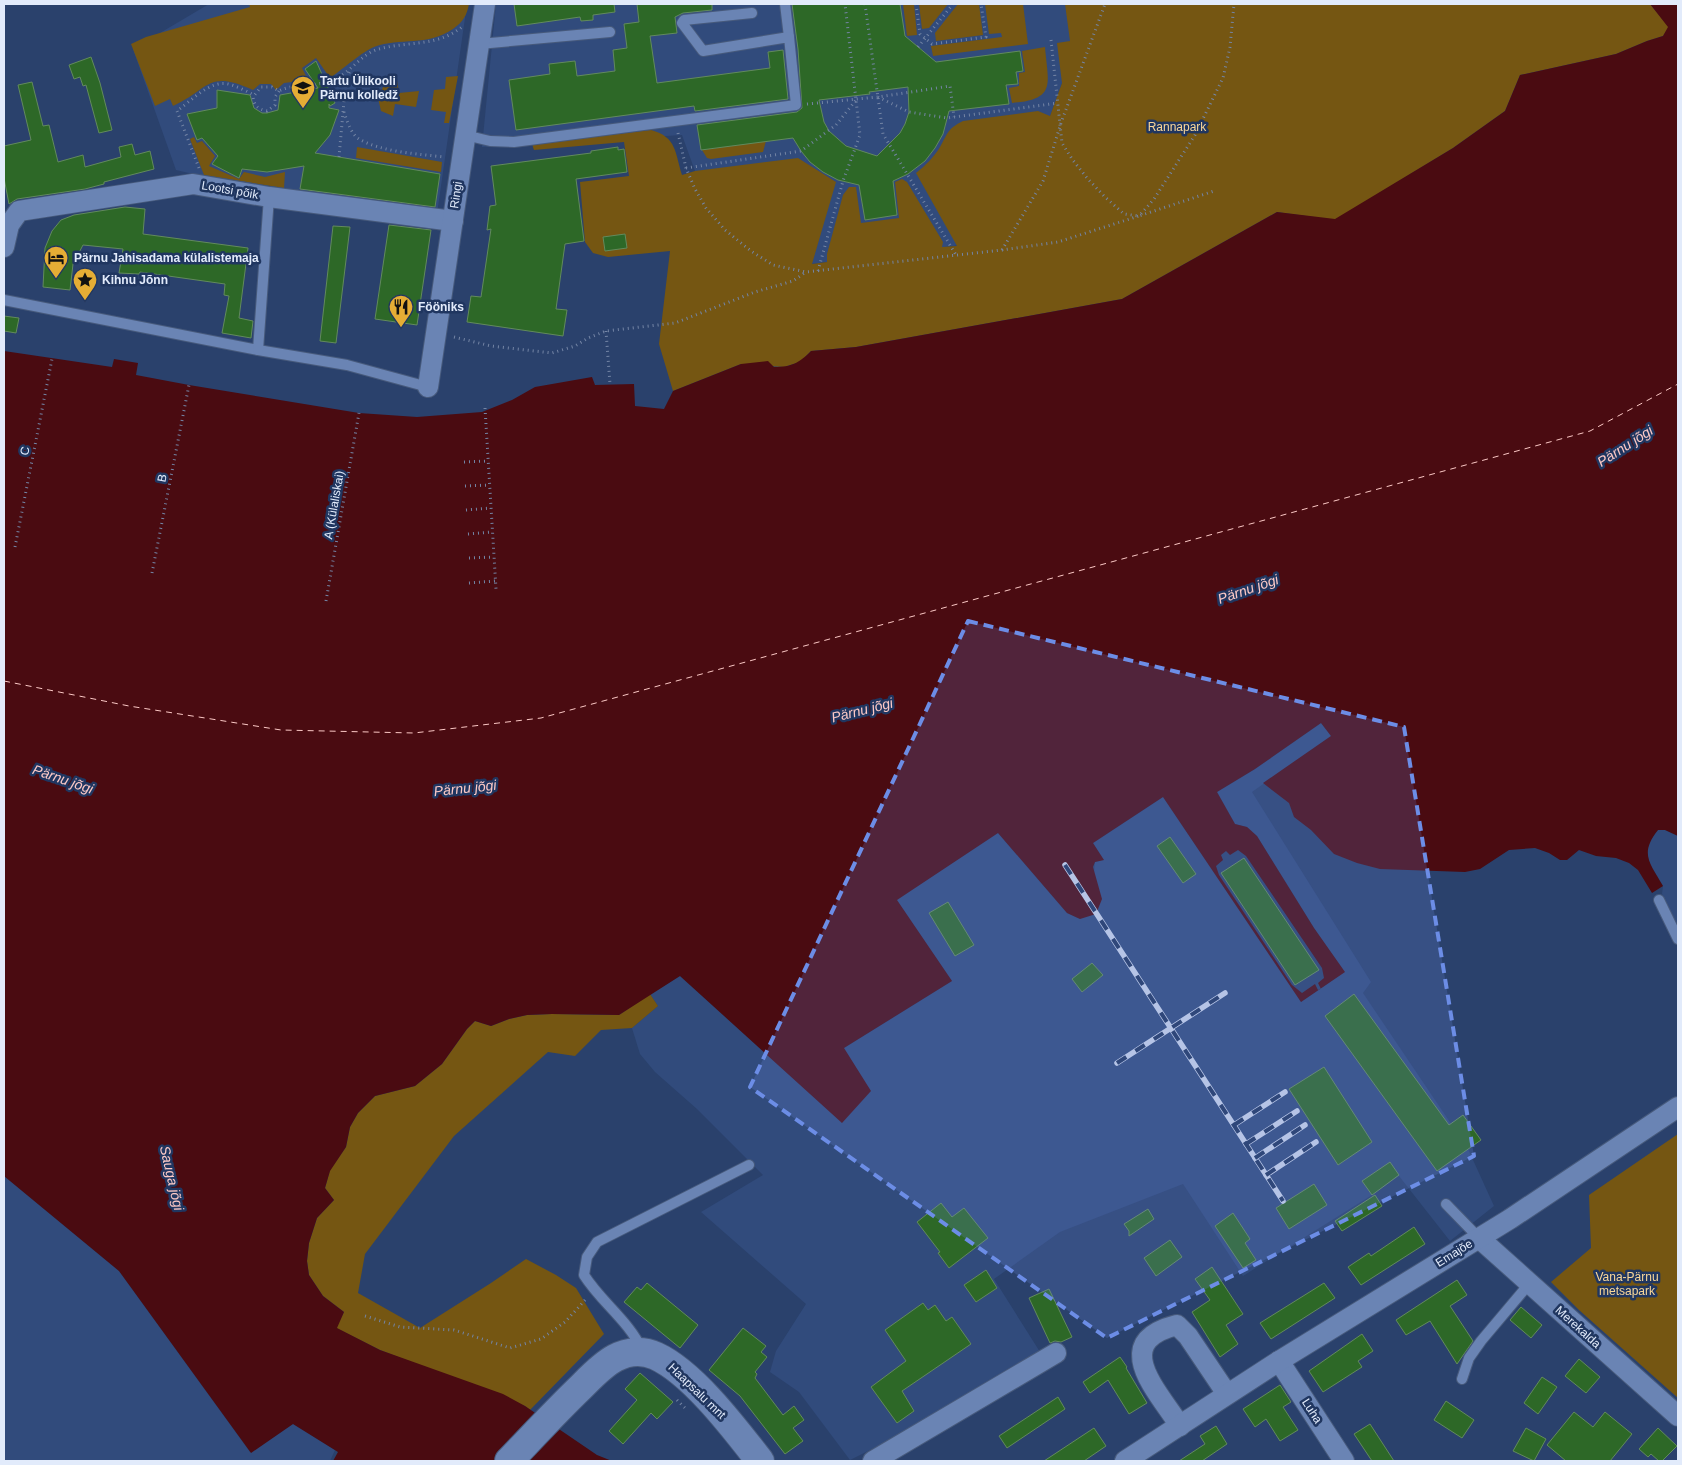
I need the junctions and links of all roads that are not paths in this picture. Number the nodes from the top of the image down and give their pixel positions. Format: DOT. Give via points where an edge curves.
graph roads {
  1 [pos="485,4"];
  2 [pos="785,4"];
  3 [pos="752,13"];
  4 [pos="610,32"];
  5 [pos="789,37"];
  6 [pos="479,44"];
  7 [pos="465,135"];
  8 [pos="269,197"];
  9 [pos="453,221"];
  10 [pos="4,247"];
  11 [pos="4,300"];
  12 [pos="258,350"];
  13 [pos="428,387"];
  14 [pos="1658,900"];
  15 [pos="1678,940"];
  16 [pos="1678,1107"];
  17 [pos="749,1165"];
  18 [pos="1446,1204"];
  19 [pos="1479,1238"];
  20 [pos="1529,1284"];
  21 [pos="643,1352"];
  22 [pos="1056,1353"];
  23 [pos="1279,1361"];
  24 [pos="1462,1379"];
  25 [pos="1227,1394"];
  26 [pos="1678,1416"];
  27 [pos="1180,1426"];
  28 [pos="509,1461"];
  29 [pos="760,1461"];
  30 [pos="872,1461"];
  31 [pos="1125,1461"];
  32 [pos="1344,1461"];
  1 -- 6 [label="street, Ringi"];
  2 -- 5 [label="lane"];
  3 -- 5 [label="lane" via="684,20 682,23 703,51"];
  4 -- 6 [label="lane"];
  5 -- 7 [label="lane" via="796,106 514,142"];
  6 -- 7 [label="street, Ringi"];
  7 -- 9 [label="street, Ringi"];
  8 -- 9 [label="street, Lootsi põik"];
  8 -- 10 [label="street, Lootsi põik" via="193,184 19,211 9,225"];
  8 -- 12 [label="lane"];
  9 -- 13 [label="street, Ringi"];
  11 -- 12 [label="lane"];
  12 -- 13 [label="lane" via="348,365"];
  14 -- 15 [label="lane"];
  16 -- 19 [label="street, Emajõe"];
  17 -- 21 [label="lane" via="597,1242 587,1258 584,1275 637,1338"];
  18 -- 19 [label="lane"];
  19 -- 20 [label="street, Merekalda"];
  19 -- 23 [label="street, Emajõe"];
  20 -- 24 [label="lane" via="1469,1358"];
  20 -- 26 [label="street, Merekalda"];
  21 -- 28 [label="main road" via="617,1356 607,1363"];
  21 -- 29 [label="main road, Haapsalu mnt" via="666,1361 681,1372 719,1411"];
  22 -- 30 [label="street"];
  23 -- 25 [label="street, Emajõe"];
  23 -- 32 [label="street, Luha"];
  25 -- 27 [label="street, Emajõe"];
  25 -- 27 [label="street" via="1178,1325 1152,1334 1141,1352 1146,1371"];
  27 -- 31 [label="street, Emajõe"];
}
